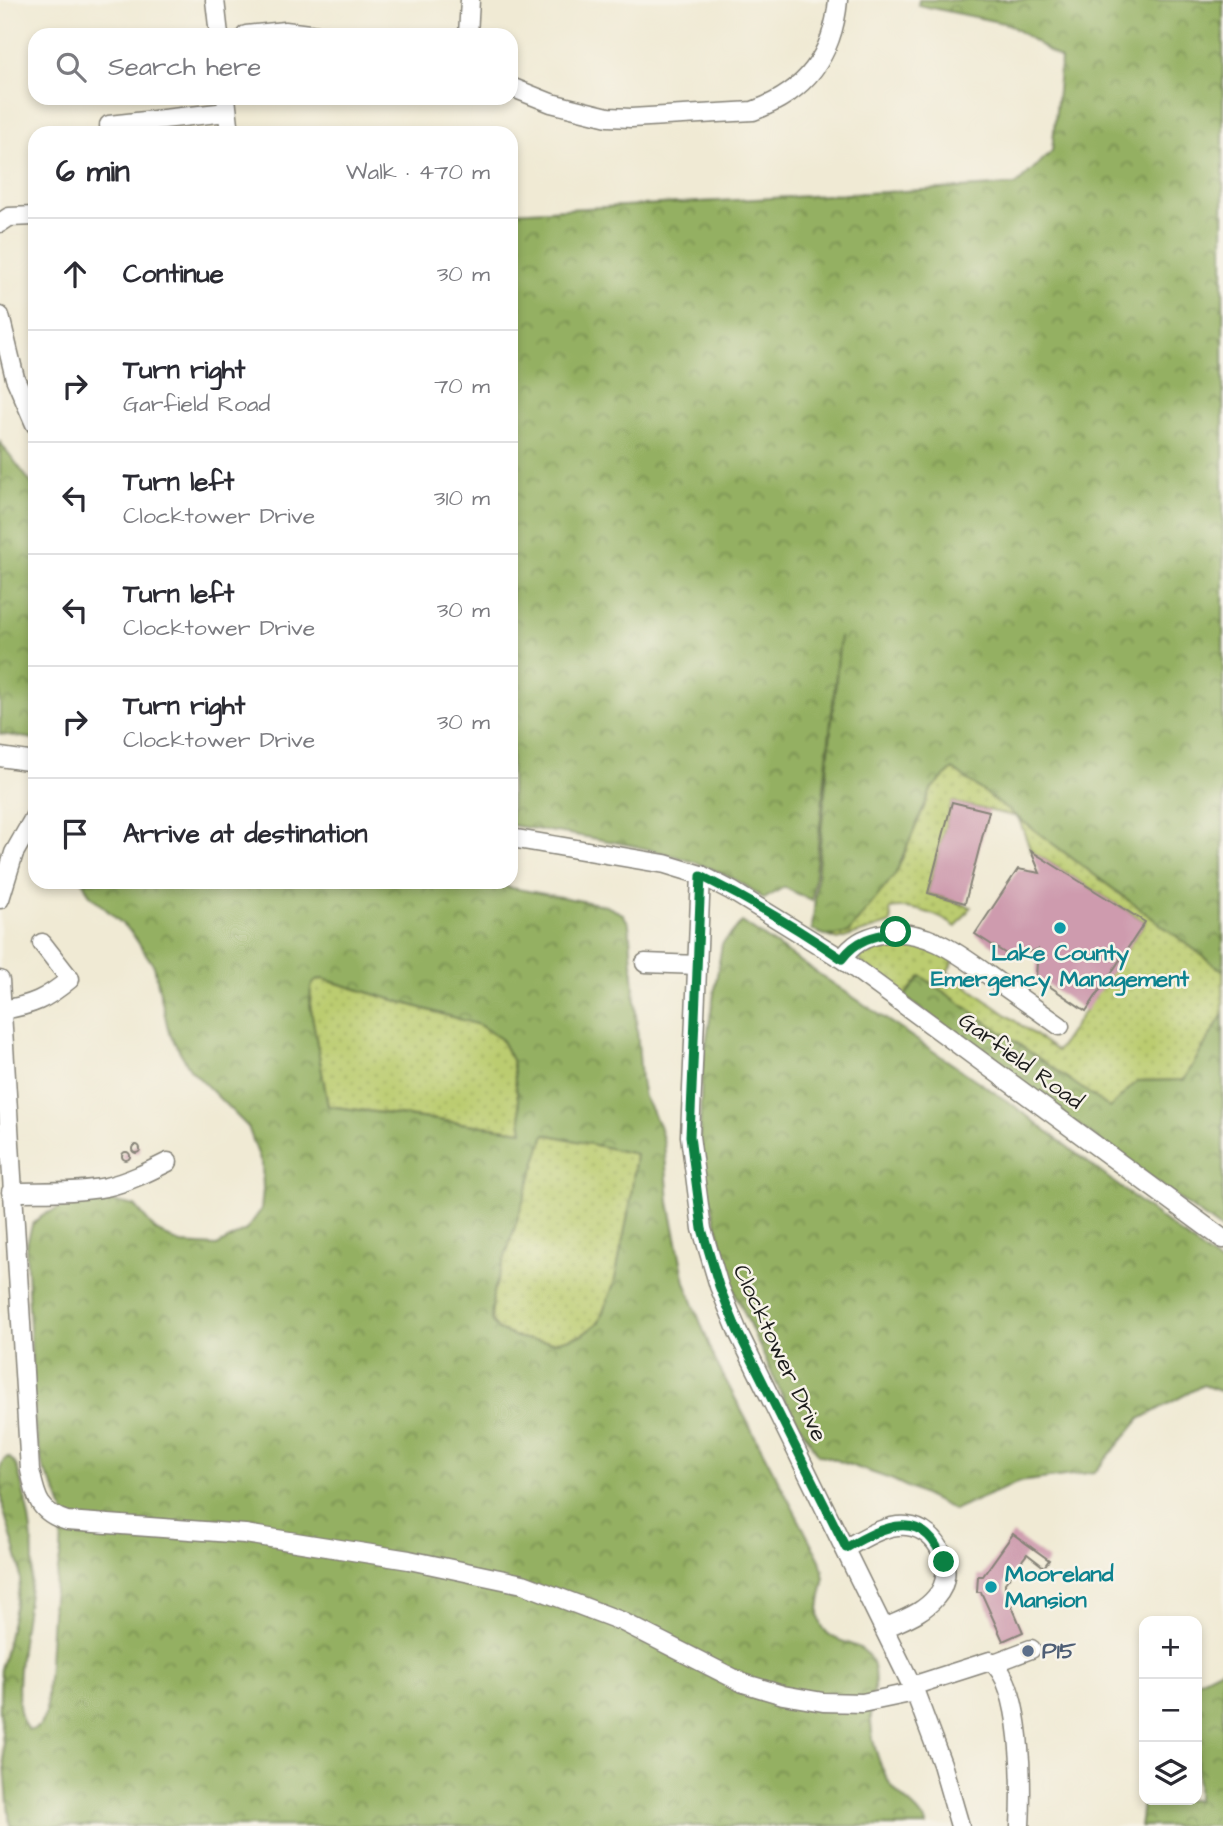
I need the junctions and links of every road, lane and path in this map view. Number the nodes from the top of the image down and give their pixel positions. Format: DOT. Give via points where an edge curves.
graph roads {
  1 [pos="215,0"];
  2 [pos="470,0"];
  3 [pos="838,0"];
  4 [pos="218,28"];
  5 [pos="468,28"];
  6 [pos="518,90"];
  7 [pos="226,105"];
  8 [pos="109,126"];
  9 [pos="229,126"];
  10 [pos="28,216"];
  11 [pos="0,223"];
  12 [pos="0,316"];
  13 [pos="28,408"];
  14 [pos="0,757"];
  15 [pos="28,761"];
  16 [pos="28,828"];
  17 [pos="518,839"];
  18 [pos="701,876"];
  19 [pos="0,899"];
  20 [pos="42,943"];
  21 [pos="842,959"];
  22 [pos="645,963"];
  23 [pos="698,964"];
  24 [pos="0,980"];
  25 [pos="2,1010"];
  26 [pos="1060,1026"];
  27 [pos="168,1162"];
  28 [pos="12,1192"];
  29 [pos="1223,1239"];
  30 [pos="846,1548"];
  31 [pos="885,1628"];
  32 [pos="1031,1649"];
  33 [pos="994,1664"];
  34 [pos="914,1689"];
  35 [pos="960,1826"];
  36 [pos="1020,1826"];
  1 -- 4 [label="street"];
  2 -- 5 [label="street"];
  3 -- 6 [label="street" via="831,39 818,64 797,87 753,111 608,117"];
  7 -- 8 [label="street"];
  7 -- 9 [label="street"];
  10 -- 11 [label="street" via="9,217"];
  12 -- 13 [label="street" via="15,378"];
  14 -- 15 [label="street"];
  16 -- 19 [label="street" via="14,853"];
  17 -- 18 [label="street, Garfield Road" via="665,864"];
  18 -- 21 [label="street, Garfield Road"];
  18 -- 23 [label="street, Clocktower Drive"];
  20 -- 25 [label="street" via="71,979 46,999"];
  21 -- 26 [label="street" via="865,939 896,932 925,937 951,948"];
  21 -- 29 [label="street, Garfield Road"];
  22 -- 23 [label="street"];
  23 -- 30 [label="street, Clocktower Drive" via="690,1136 702,1229 738,1332"];
  24 -- 25 [label="street"];
  25 -- 28 [label="street"];
  27 -- 28 [label="street" via="107,1187"];
  28 -- 34 [label="street" via="30,1470 35,1494 52,1516 67,1521 246,1534 523,1584 621,1621 743,1683 783,1695 862,1703"];
  30 -- 31 [label="street, Clocktower Drive"];
  30 -- 31 [label="street" via="884,1528 906,1525 933,1537 939,1546 945,1578 939,1594 924,1610"];
  31 -- 34 [label="street, Clocktower Drive"];
  32 -- 33 [label="street"];
  33 -- 34 [label="street" via="990,1661"];
  33 -- 36 [label="street" via="1005,1678 1019,1740"];
  34 -- 35 [label="street, Clocktower Drive"];
}
